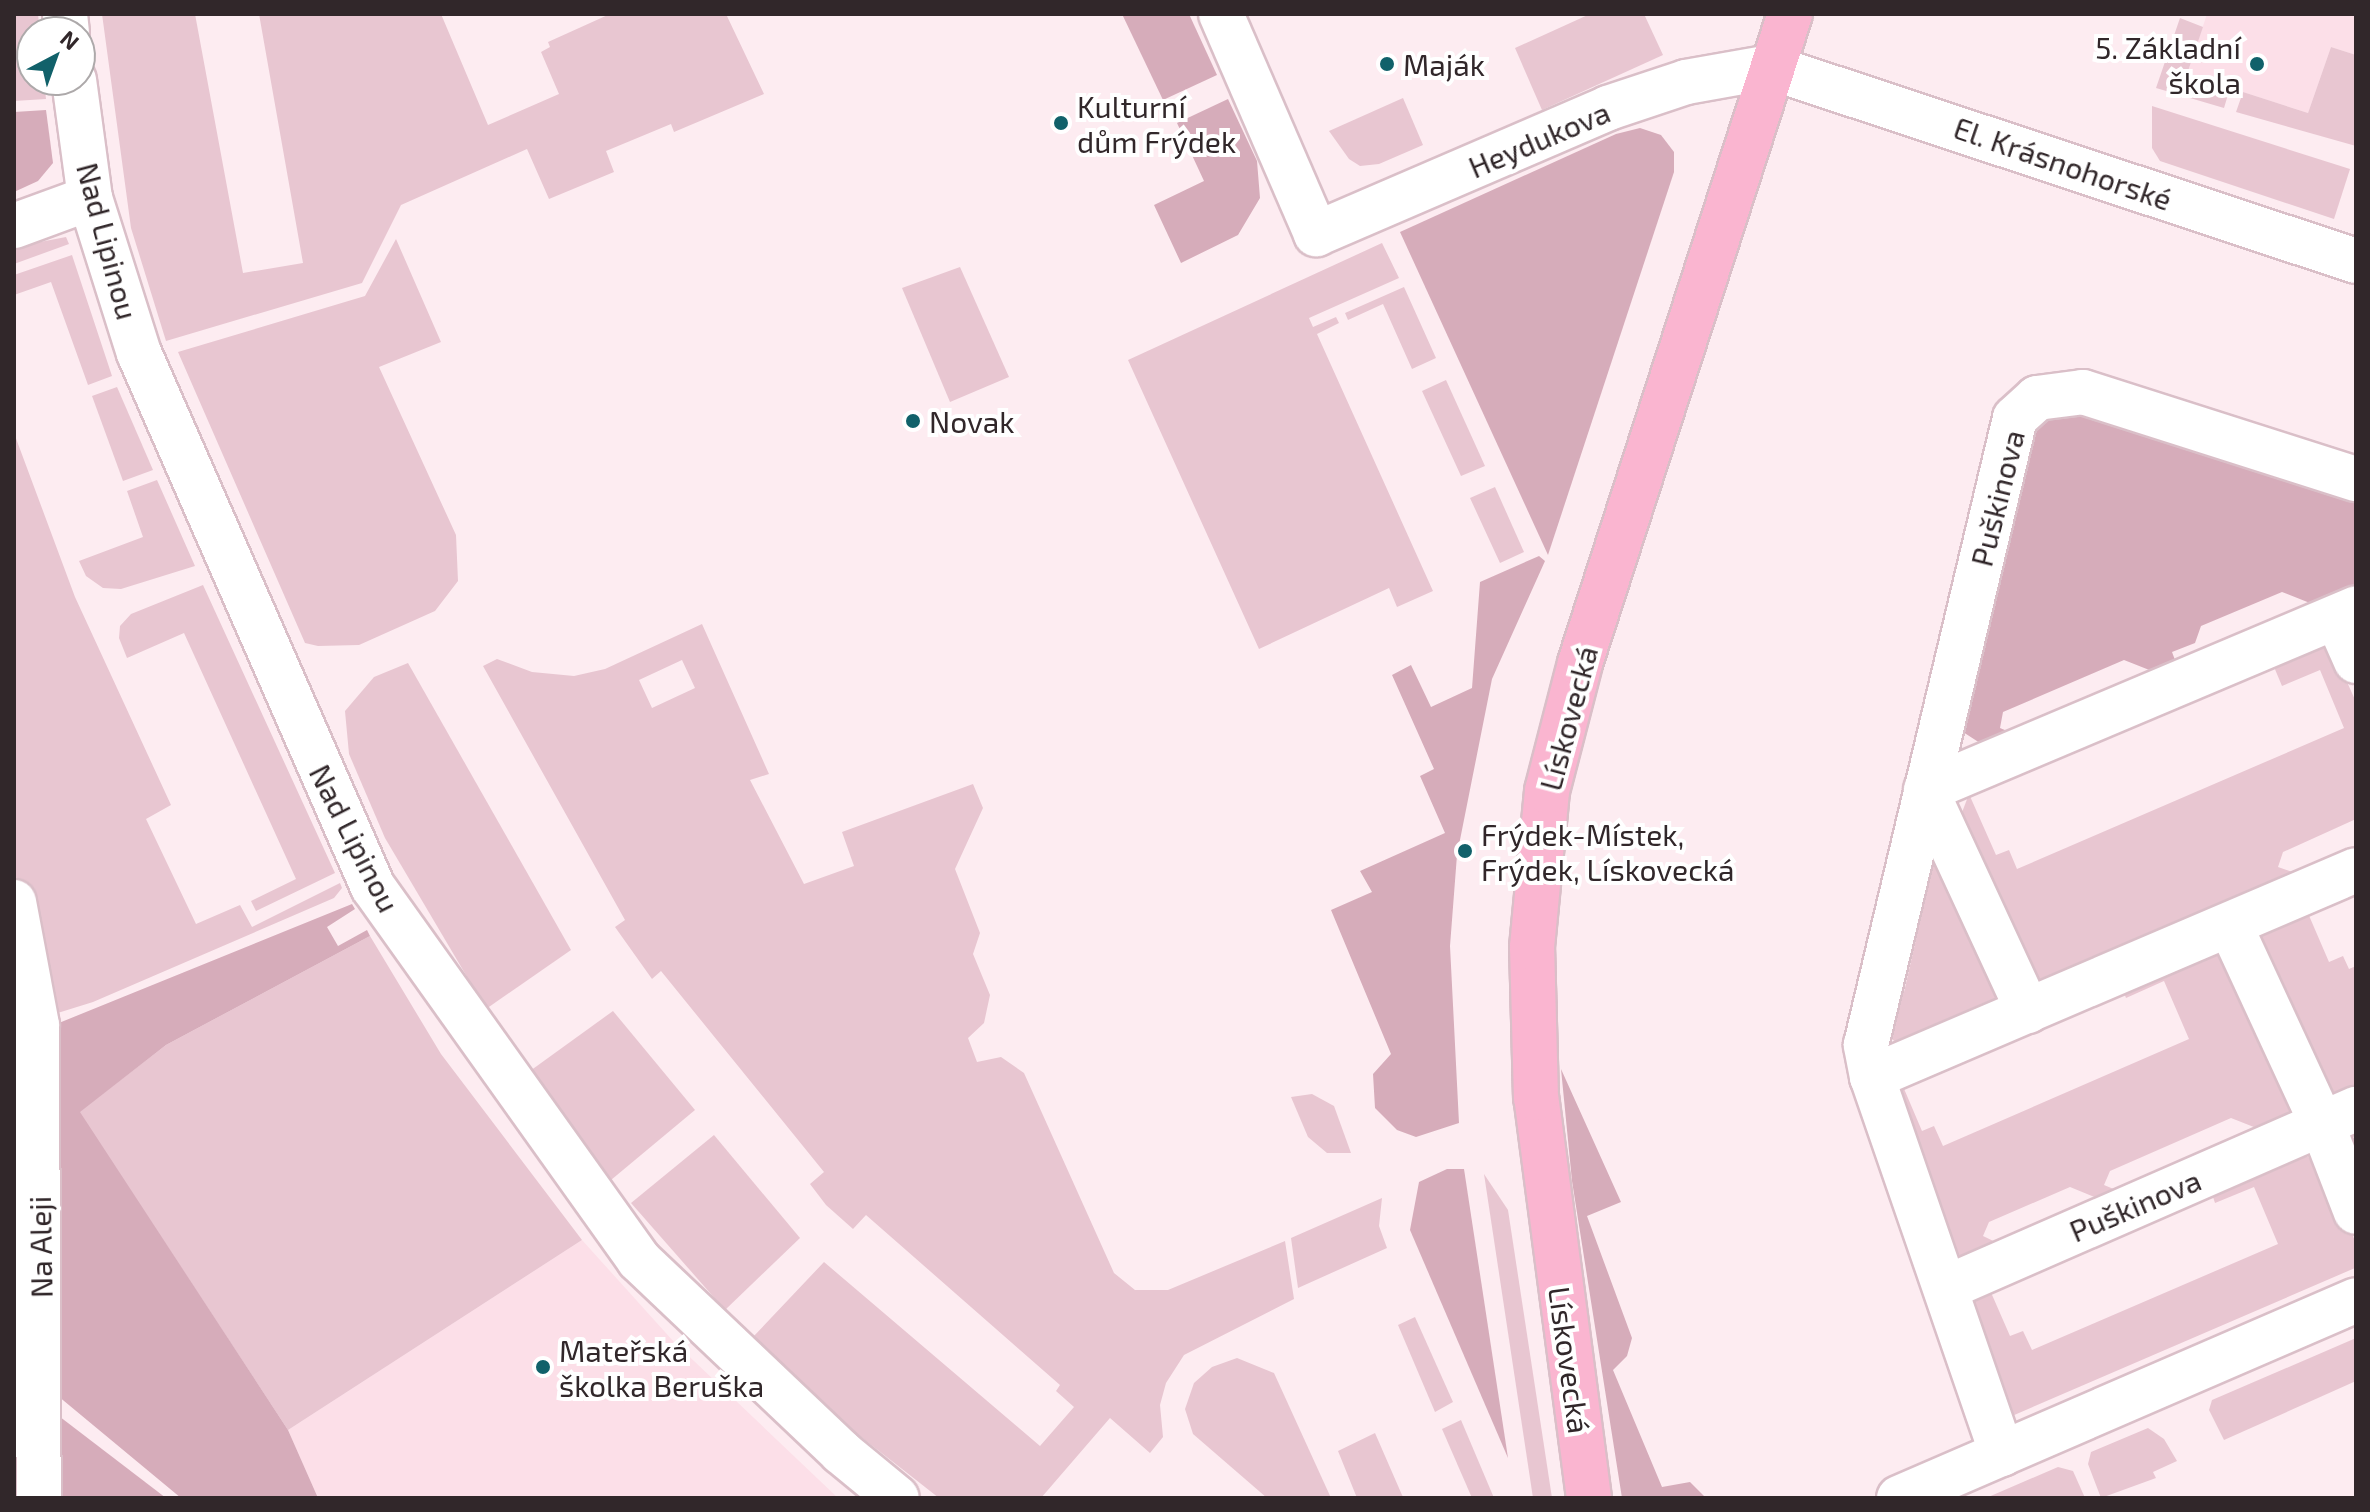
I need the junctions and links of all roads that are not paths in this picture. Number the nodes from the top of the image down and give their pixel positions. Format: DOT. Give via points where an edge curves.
graph roads {
  1 [pos="1221,14"];
  2 [pos="1790,14"];
  3 [pos="1770,67"];
  4 [pos="76,96"];
  5 [pos="90,198"];
  6 [pos="14,226"];
  7 [pos="2356,261"];
  8 [pos="2356,479"];
  9 [pos="2347,613"];
  10 [pos="2356,661"];
  11 [pos="1926,790"];
  12 [pos="2356,870"];
  13 [pos="14,902"];
  14 [pos="2230,925"];
  15 [pos="2028,1011"];
  16 [pos="1872,1077"];
  17 [pos="2339,1117"];
  18 [pos="2356,1212"];
  19 [pos="1948,1287"];
  20 [pos="2356,1300"];
  21 [pos="2002,1454"];
  22 [pos="39,1498"];
  23 [pos="897,1498"];
  24 [pos="1589,1498"];
  25 [pos="1899,1498"];
  1 -- 3 [label="street, Heydukova" via="1316,234 1608,108 1686,82"];
  2 -- 3 [label="main road, Lískovecká"];
  3 -- 7 [label="street, El. Krásnohorské"];
  3 -- 24 [label="main road, Lískovecká" via="1728,215 1580,663 1557,746 1542,833 1532,947 1536,1098"];
  4 -- 5 [label="street, Nad Lipinou"];
  5 -- 6 [label="street"];
  5 -- 23 [label="street, Nad Lipinou" via="139,353 373,887 639,1260"];
  8 -- 11 [label="street, Puškinova" via="2083,392 2037,398 2015,418"];
  9 -- 10 [label="street"];
  9 -- 11 [label="street"];
  11 -- 15 [label="street"];
  11 -- 16 [label="street, Puškinova" via="1867,1039"];
  12 -- 14 [label="street"];
  13 -- 22 [label="street, Na Aleji" via="37,1025"];
  14 -- 15 [label="street"];
  14 -- 17 [label="street"];
  15 -- 16 [label="street"];
  16 -- 19 [label="street, Puškinova"];
  17 -- 18 [label="street"];
  17 -- 19 [label="street, Puškinova"];
  19 -- 21 [label="street, Puškinova"];
  20 -- 21 [label="street"];
  21 -- 25 [label="street"];
}
